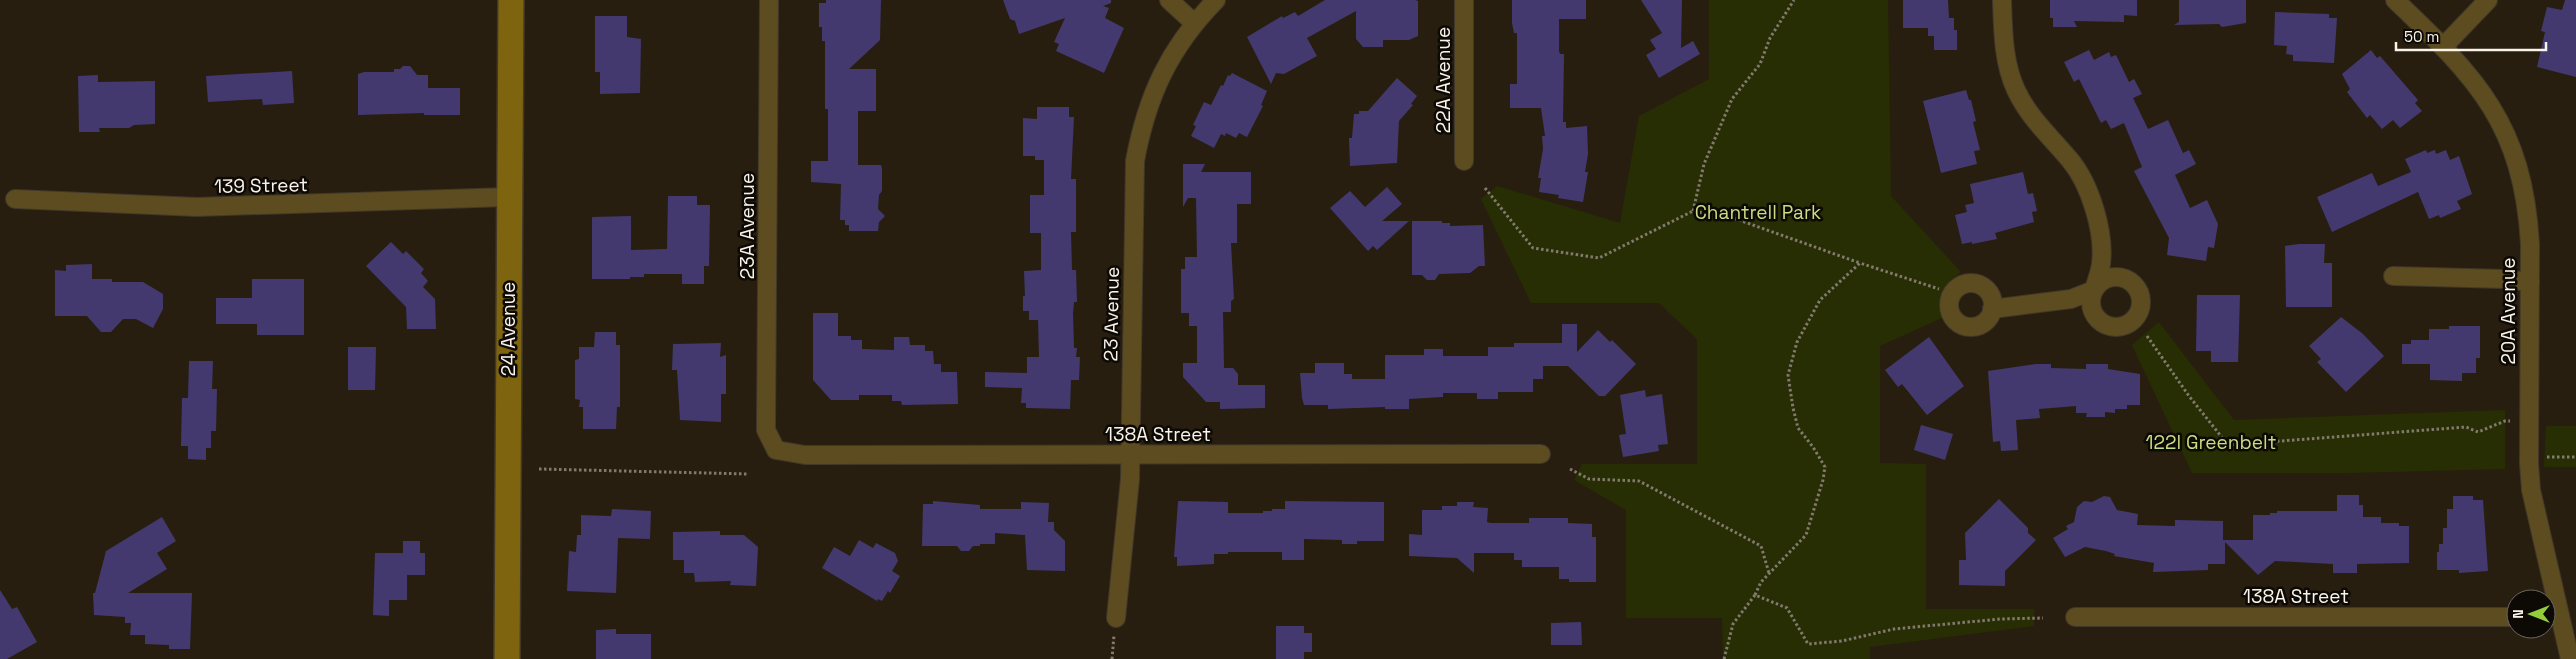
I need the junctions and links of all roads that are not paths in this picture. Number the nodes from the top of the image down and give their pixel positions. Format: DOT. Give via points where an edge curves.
graph roads {
  1 [pos="511,0"];
  2 [pos="769,0"];
  3 [pos="1169,0"];
  4 [pos="1216,0"];
  5 [pos="1464,0"];
  6 [pos="2002,0"];
  7 [pos="2395,0"];
  8 [pos="2488,0"];
  9 [pos="1194,23"];
  10 [pos="2444,47"];
  11 [pos="1464,161"];
  12 [pos="508,197"];
  13 [pos="15,199"];
  14 [pos="2393,276"];
  15 [pos="2530,282"];
  16 [pos="1992,309"];
  17 [pos="776,450"];
  18 [pos="1541,454"];
  19 [pos="1130,455"];
  20 [pos="2548,589"];
  21 [pos="2075,617"];
  22 [pos="2506,617"];
  23 [pos="1116,618"];
  24 [pos="2556,624"];
  25 [pos="507,659"];
  26 [pos="2570,659"];
  1 -- 12 [label="main road, 24 Avenue"];
  2 -- 17 [label="street, 23A Avenue" via="766,430"];
  3 -- 9 [label="street"];
  4 -- 9 [label="street, 23 Avenue"];
  5 -- 11 [label="street, 22A Avenue"];
  6 -- 16 [label="street" via="2006,60 2016,90 2031,117 2071,161 2086,185 2095,212 2101,263 2094,290 2071,299"];
  7 -- 10 [label="street, 20A Avenue"];
  8 -- 10 [label="street"];
  9 -- 19 [label="street, 23 Avenue" via="1163,70 1150,100 1135,161"];
  10 -- 15 [label="street, 20A Avenue" via="2484,95 2499,120 2522,177 2528,213"];
  12 -- 13 [label="street, 139 Street" via="197,207"];
  12 -- 25 [label="main road, 24 Avenue"];
  14 -- 15 [label="street"];
  15 -- 20 [label="street, 20A Avenue" via="2530,481"];
  17 -- 19 [label="street, 138A Street" via="805,455"];
  18 -- 19 [label="street, 138A Street"];
  19 -- 23 [label="street, 23 Avenue"];
  21 -- 22 [label="street, 138A Street"];
  24 -- 26 [label="street, 20A Avenue"];
}
